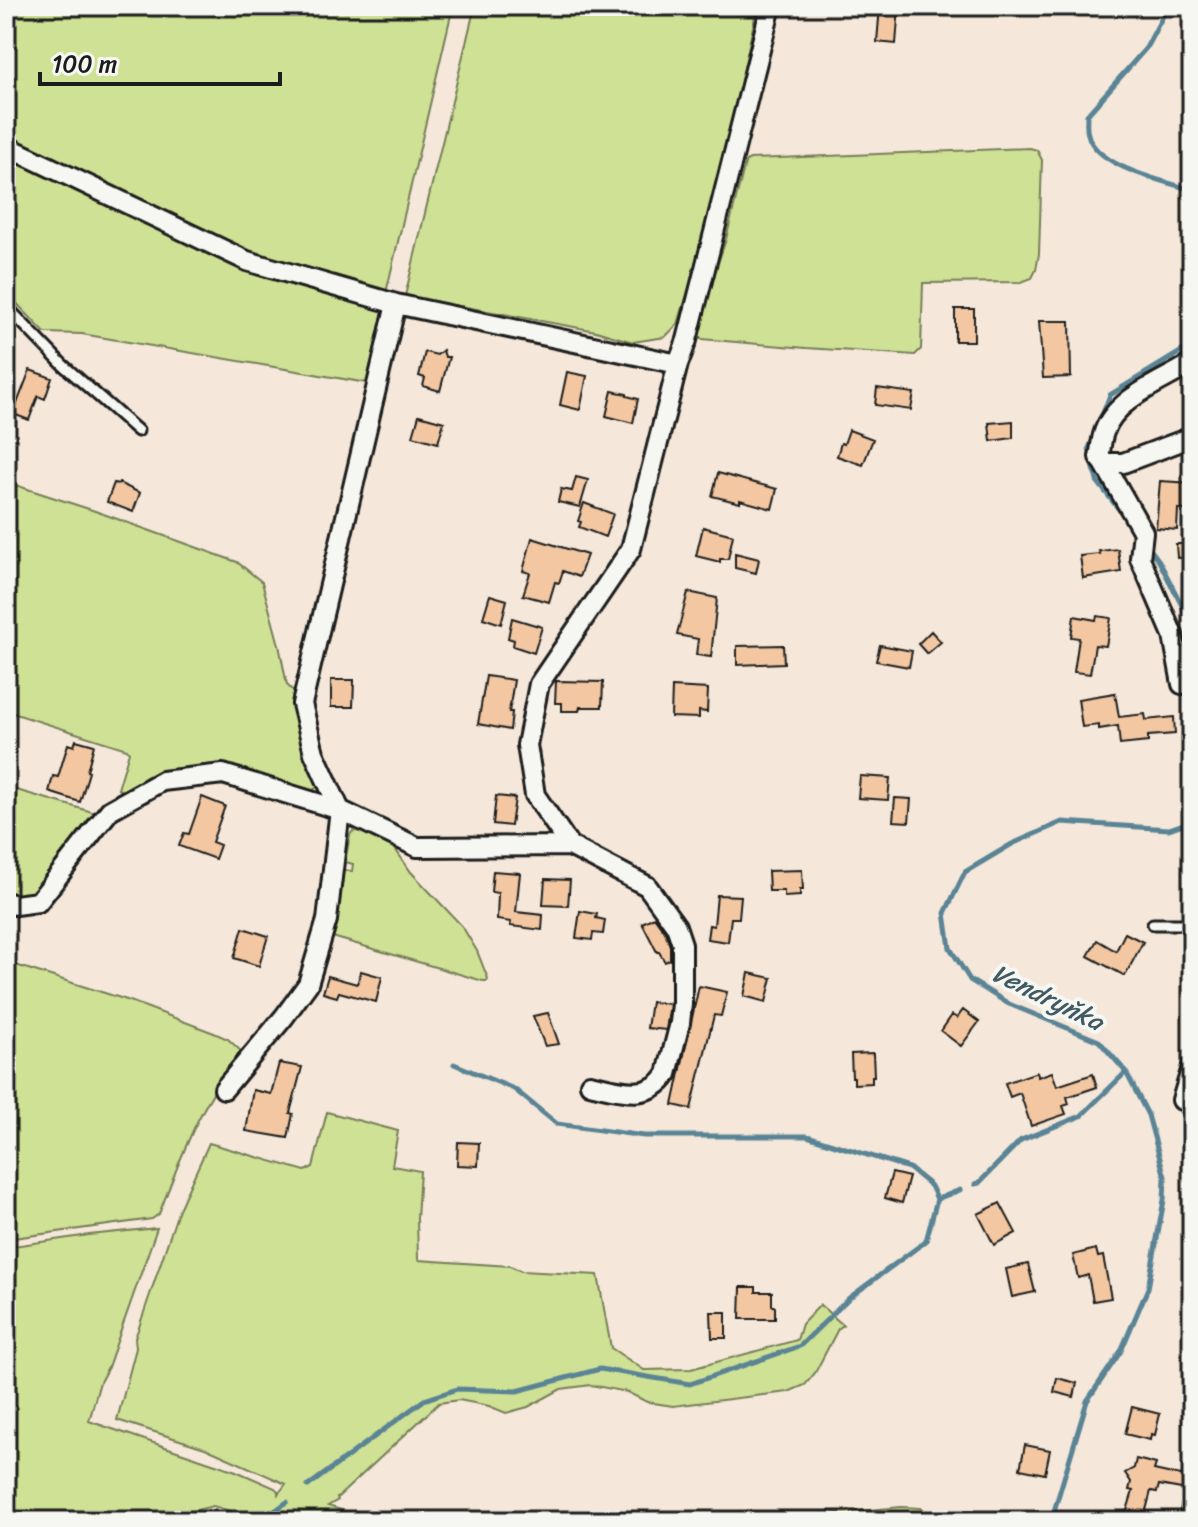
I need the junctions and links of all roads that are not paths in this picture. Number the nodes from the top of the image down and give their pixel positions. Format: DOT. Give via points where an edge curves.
graph roads {
  1 [pos="771,6"];
  2 [pos="6,146"];
  3 [pos="396,304"];
  4 [pos="6,306"];
  5 [pos="1192,363"];
  6 [pos="678,364"];
  7 [pos="138,431"];
  8 [pos="1192,437"];
  9 [pos="1104,463"];
  10 [pos="1182,684"];
  11 [pos="340,810"];
  12 [pos="570,846"];
  13 [pos="6,902"];
  14 [pos="1153,924"];
  15 [pos="1192,924"];
  16 [pos="1192,1067"];
  17 [pos="590,1084"];
  18 [pos="224,1089"];
  19 [pos="1182,1100"];
  20 [pos="1191,1409"];
  21 [pos="1192,1420"];
  22 [pos="1192,1508"];
  23 [pos="1189,1521"];
  1 -- 6 [label="street"];
  2 -- 3 [label="street" via="247,261"];
  3 -- 6 [label="street"];
  3 -- 11 [label="street" via="302,704 314,753"];
  4 -- 7 [label="lane"];
  5 -- 9 [label="street" via="1123,403 1104,431 1099,457"];
  6 -- 12 [label="street" via="631,549 539,684 527,745 535,795"];
  8 -- 9 [label="street" via="1123,463"];
  9 -- 10 [label="street" via="1143,532 1140,558 1173,635"];
  11 -- 12 [label="street" via="417,847"];
  11 -- 13 [label="street" via="223,774 162,781 110,810 38,902"];
  11 -- 18 [label="street" via="327,920 308,984"];
  12 -- 17 [label="street" via="647,886 676,926 682,944 680,1023 663,1081 641,1092"];
  14 -- 15 [label="lane"];
  16 -- 19 [label="street"];
  20 -- 21 [label="lane"];
  22 -- 23 [label="street"];
}
